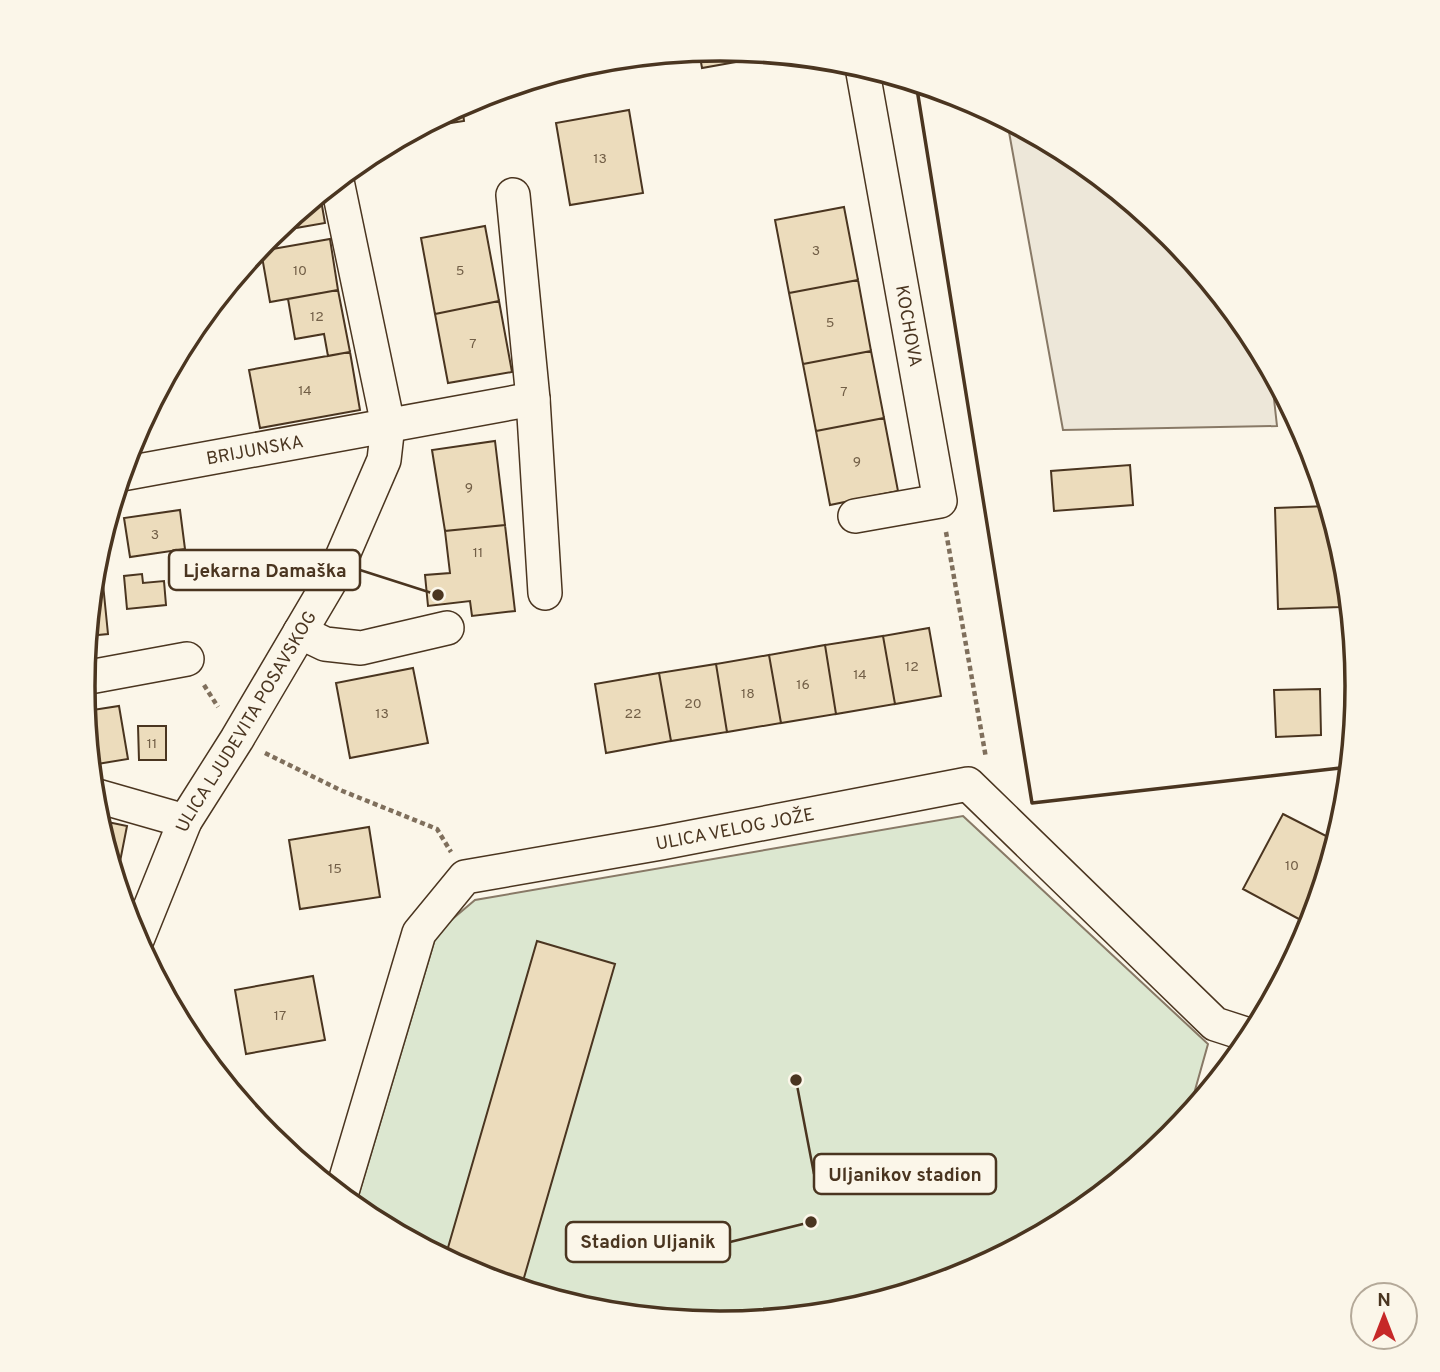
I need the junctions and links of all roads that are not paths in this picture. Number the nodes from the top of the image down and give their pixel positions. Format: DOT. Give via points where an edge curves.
graph roads {
  1 [pos="864,79"];
  2 [pos="339,191"];
  3 [pos="513,195"];
  4 [pos="533,399"];
  5 [pos="388,425"];
  6 [pos="133,472"];
  7 [pos="855,516"];
  8 [pos="545,593"];
  9 [pos="447,628"];
  10 [pos="300,632"];
  11 [pos="187,659"];
  12 [pos="95,676"];
  13 [pos="106,798"];
  14 [pos="185,821"];
  15 [pos="143,925"];
  16 [pos="1240,1032"];
  17 [pos="344,1185"];
  1 -- 7 [label="street, KOCHOVA" via="940,500"];
  2 -- 5 [label="street, ULICA LJUDEVITA POSAVSKOG"];
  3 -- 4 [label="street"];
  4 -- 5 [label="street, BRIJUNSKA"];
  4 -- 8 [label="street"];
  5 -- 6 [label="street, BRIJUNSKA"];
  5 -- 10 [label="street, ULICA LJUDEVITA POSAVSKOG" via="384,460 336,571"];
  9 -- 10 [label="street" via="361,648 325,644"];
  10 -- 14 [label="street, ULICA LJUDEVITA POSAVSKOG"];
  11 -- 12 [label="street"];
  13 -- 14 [label="street"];
  14 -- 15 [label="street, ULICA LJUDEVITA POSAVSKOG"];
  16 -- 17 [label="street, ULICA VELOG JOŽE" via="1214,1024 968,784 465,877 419,933"];
}
